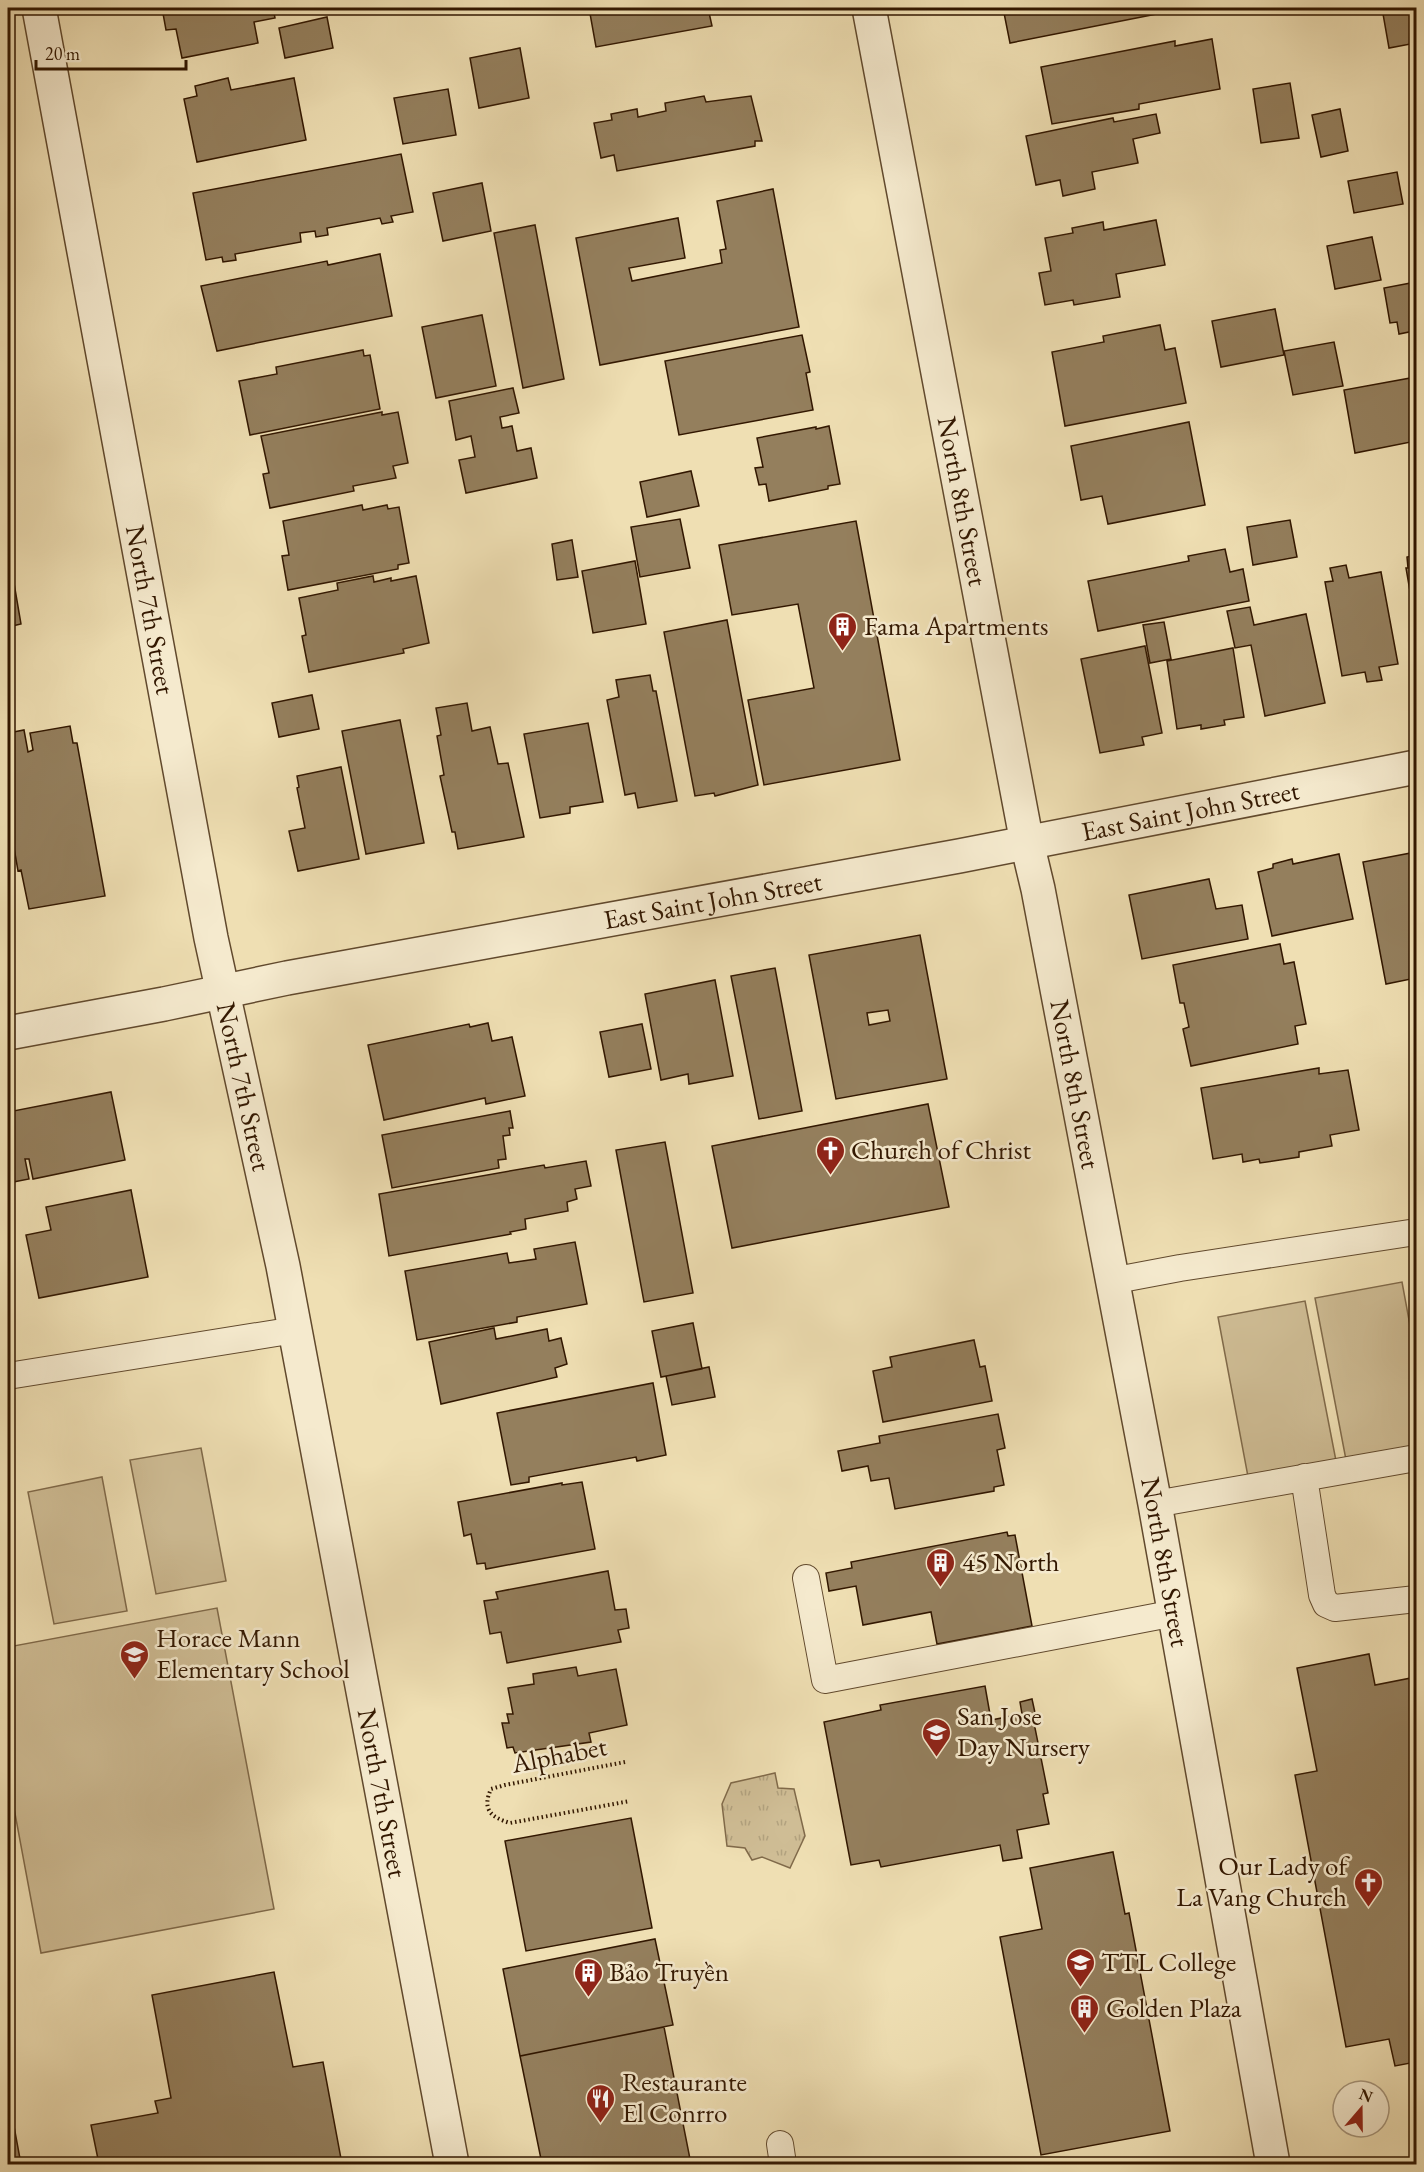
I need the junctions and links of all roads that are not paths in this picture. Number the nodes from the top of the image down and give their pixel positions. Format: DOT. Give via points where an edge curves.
graph roads {
  1 [pos="39,8"];
  2 [pos="869,8"];
  3 [pos="1416,767"];
  4 [pos="1027,843"];
  5 [pos="223,991"];
  6 [pos="8,1033"];
  7 [pos="1416,1232"];
  8 [pos="1112,1281"];
  9 [pos="295,1330"];
  10 [pos="8,1376"];
  11 [pos="1416,1458"];
  12 [pos="1304,1477"];
  13 [pos="1155,1504"];
  14 [pos="806,1578"];
  15 [pos="1416,1599"];
  16 [pos="1174,1613"];
  17 [pos="452,2164"];
  18 [pos="1273,2164"];
  1 -- 5 [label="street, North 7th Street"];
  2 -- 4 [label="street, North 8th Street"];
  3 -- 4 [label="street, East Saint John Street"];
  4 -- 5 [label="street, East Saint John Street"];
  4 -- 8 [label="street, North 8th Street"];
  5 -- 6 [label="street, East Saint John Street"];
  5 -- 9 [label="street, North 7th Street"];
  7 -- 8 [label="lane"];
  8 -- 13 [label="street, North 8th Street"];
  9 -- 10 [label="lane"];
  9 -- 17 [label="street, North 7th Street"];
  11 -- 12 [label="lane"];
  12 -- 13 [label="lane"];
  12 -- 15 [label="lane" via="1326,1604 1335,1608"];
  13 -- 16 [label="street, North 8th Street"];
  14 -- 16 [label="lane" via="825,1680"];
  16 -- 18 [label="street, North 8th Street"];
}
